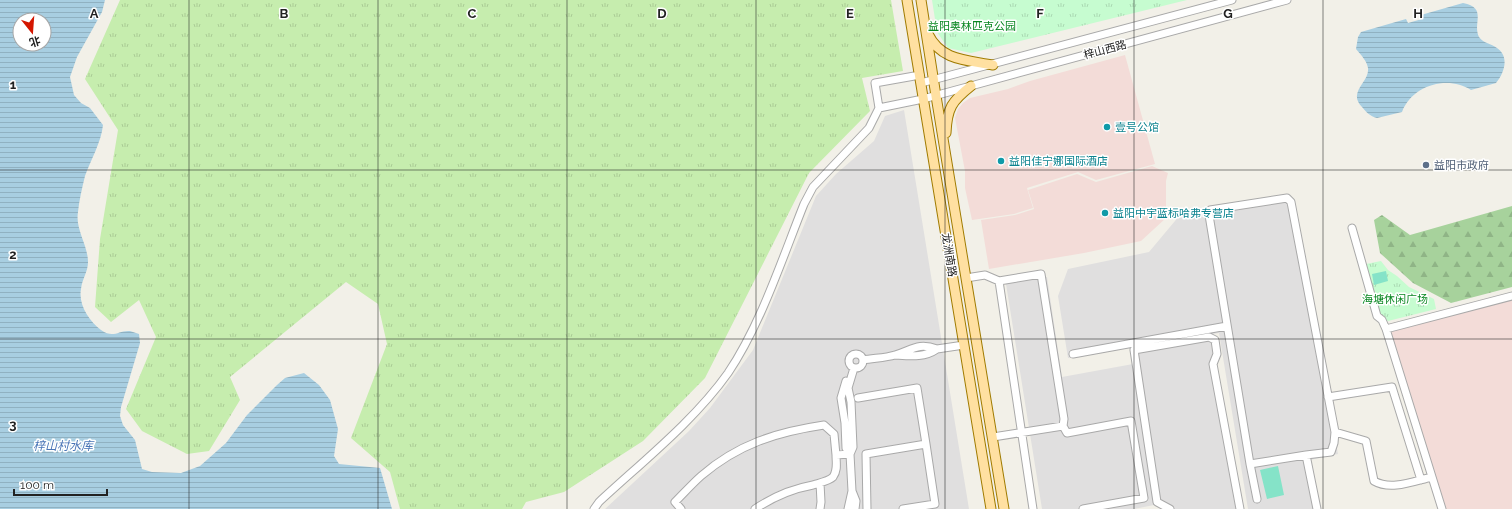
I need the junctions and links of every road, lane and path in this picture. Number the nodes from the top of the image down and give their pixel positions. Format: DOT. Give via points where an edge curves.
graph roads {
  1 [pos="907,0"];
  2 [pos="921,0"];
  3 [pos="1232,0"];
  4 [pos="1287,0"];
  5 [pos="926,30"];
  6 [pos="993,65"];
  7 [pos="920,79"];
  8 [pos="934,81"];
  9 [pos="972,86"];
  10 [pos="936,96"];
  11 [pos="923,100"];
  12 [pos="879,108"];
  13 [pos="945,153"];
  14 [pos="1352,228"];
  15 [pos="966,278"];
  16 [pos="999,281"];
  17 [pos="1512,296"];
  18 [pos="1227,326"];
  19 [pos="1386,329"];
  20 [pos="964,345"];
  21 [pos="1073,354"];
  22 [pos="863,360"];
  23 [pos="852,366"];
  24 [pos="1328,397"];
  25 [pos="858,398"];
  26 [pos="1064,426"];
  27 [pos="1335,432"];
  28 [pos="1022,433"];
  29 [pos="992,437"];
  30 [pos="926,444"];
  31 [pos="850,454"];
  32 [pos="1306,455"];
  33 [pos="836,456"];
  34 [pos="1250,464"];
  35 [pos="1432,477"];
  36 [pos="1421,480"];
  37 [pos="820,483"];
  38 [pos="866,483"];
  39 [pos="852,487"];
  40 [pos="1257,499"];
  41 [pos="936,507"];
  42 [pos="594,509"];
  43 [pos="681,509"];
  44 [pos="755,509"];
  45 [pos="820,509"];
  46 [pos="848,509"];
  47 [pos="855,509"];
  48 [pos="866,509"];
  49 [pos="903,509"];
  50 [pos="991,509"];
  51 [pos="1004,509"];
  52 [pos="1033,509"];
  53 [pos="1083,509"];
  54 [pos="1170,509"];
  55 [pos="1240,509"];
  56 [pos="1317,509"];
  57 [pos="1442,509"];
  1 -- 7 [label="main road, 龙洲南路"];
  2 -- 5 [label="main road, 龙洲南路"];
  3 -- 6 [label="street, 梓山西路"];
  4 -- 9 [label="street, 梓山西路"];
  5 -- 6 [label="main road" via="931,41 944,55"];
  5 -- 8 [label="main road, 龙洲南路"];
  6 -- 8 [label="street, 梓山西路"];
  7 -- 8 [label="street, 梓山西路"];
  7 -- 11 [label="main road, 龙洲南路"];
  7 -- 12 [label="street, 梓山西路" via="874,82"];
  8 -- 10 [label="main road, 龙洲南路"];
  9 -- 10 [label="street, 梓山西路"];
  9 -- 13 [label="main road" via="950,106 946,124"];
  10 -- 11 [label="street, 梓山西路"];
  10 -- 13 [label="main road, 龙洲南路"];
  11 -- 12 [label="street, 梓山西路"];
  11 -- 20 [label="main road, 龙洲南路"];
  12 -- 42 [label="street" via="869,128 813,187 745,345 727,373 704,402"];
  13 -- 15 [label="main road, 龙洲南路"];
  14 -- 19 [label="street" via="1377,316"];
  15 -- 16 [label="street" via="985,275"];
  15 -- 29 [label="main road, 龙洲南路"];
  16 -- 26 [label="street" via="1041,274"];
  16 -- 28 [label="street"];
  17 -- 19 [label="street"];
  18 -- 21 [label="street"];
  18 -- 24 [label="street" via="1210,210 1288,198 1291,202"];
  18 -- 34 [label="street"];
  19 -- 35 [label="street"];
  20 -- 22 [label="street" via="937,349 930,354 894,355"];
  20 -- 50 [label="main road, 龙洲南路"];
  22 -- 23 [label="street" via="861,367"];
  22 -- 23 [label="street" via="859,355 854,355 850,358"];
  23 -- 31 [label="street" via="841,398 846,448"];
  24 -- 27 [label="street"];
  24 -- 36 [label="street" via="1392,387"];
  25 -- 30 [label="street" via="917,388"];
  26 -- 28 [label="street"];
  26 -- 53 [label="street" via="1067,433 1131,421 1144,498"];
  27 -- 32 [label="street" via="1330,452"];
  27 -- 36 [label="street" via="1366,441 1374,481 1380,485 1390,487"];
  28 -- 29 [label="street"];
  28 -- 52 [label="street"];
  29 -- 51 [label="main road, 龙洲南路"];
  30 -- 38 [label="street" via="866,454"];
  30 -- 41 [label="street"];
  31 -- 33 [label="street"];
  31 -- 39 [label="street"];
  32 -- 34 [label="street"];
  32 -- 56 [label="street"];
  33 -- 37 [label="street" via="837,470 832,478"];
  33 -- 43 [label="street" via="834,434 824,425 759,440 729,455 701,476 675,502"];
  34 -- 40 [label="street"];
  35 -- 36 [label="street"];
  35 -- 57 [label="street"];
  37 -- 44 [label="street" via="796,488"];
  37 -- 45 [label="street"];
  38 -- 39 [label="street"];
  38 -- 48 [label="street"];
  39 -- 46 [label="street"];
  39 -- 47 [label="street" via="856,501"];
  41 -- 49 [label="street"];
  54 -- 55 [label="street" via="1157,502 1134,350 1209,337 1215,340 1217,354 1213,364"];
}
